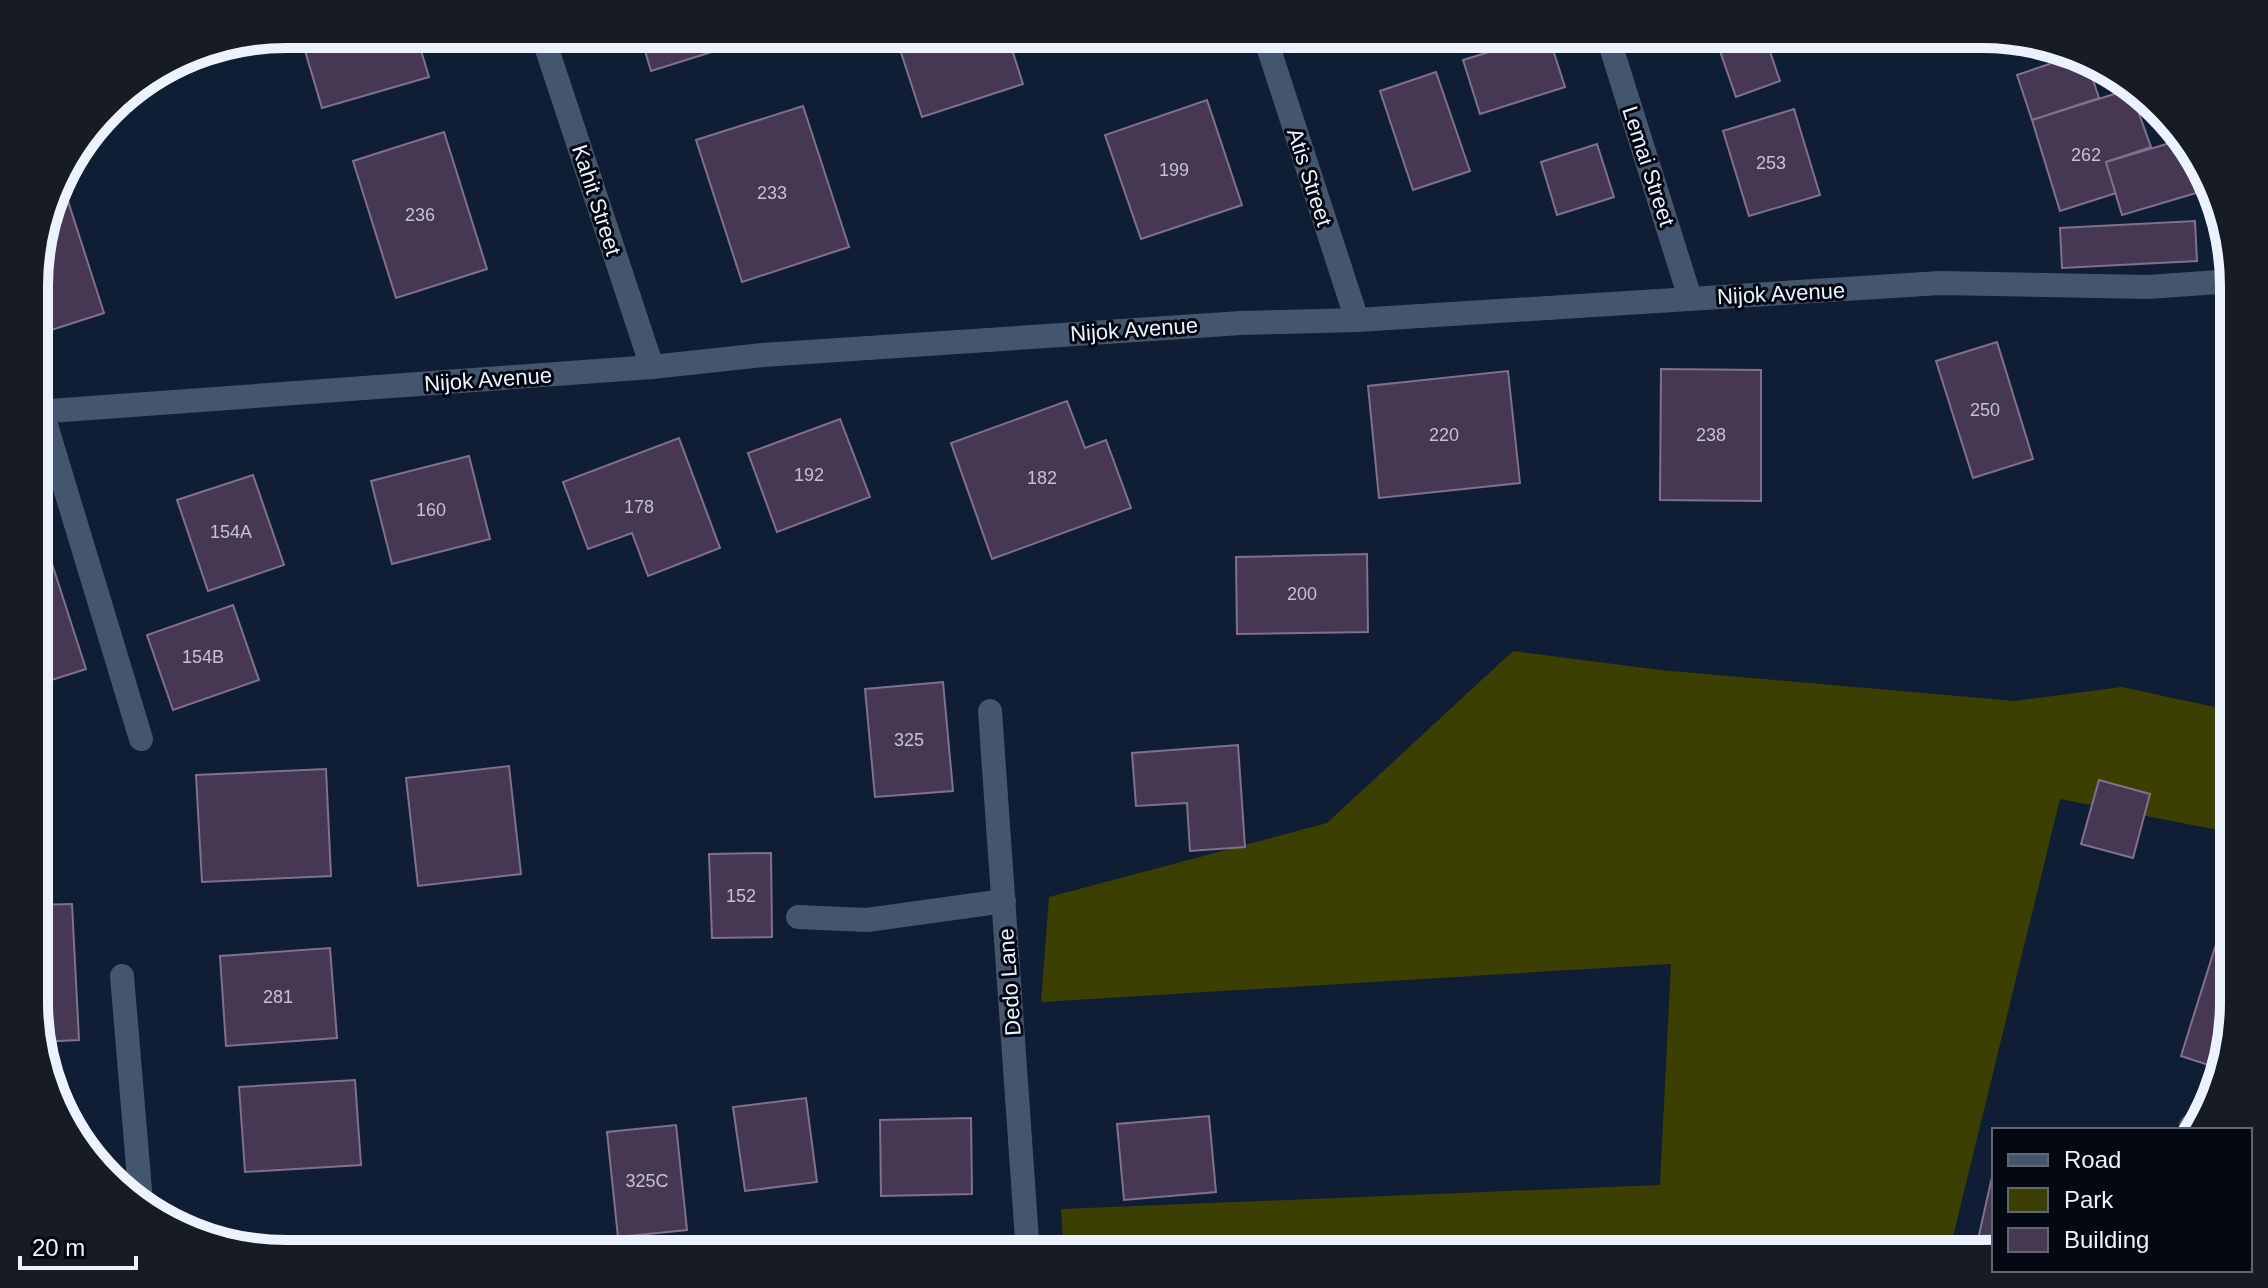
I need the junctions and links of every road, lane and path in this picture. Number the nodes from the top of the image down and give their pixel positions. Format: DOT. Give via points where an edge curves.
graph roads {
  1 [pos="1269,48"];
  2 [pos="1611,48"];
  3 [pos="547,49"];
  4 [pos="2219,282"];
  5 [pos="1690,298"];
  6 [pos="1357,320"];
  7 [pos="652,367"];
  8 [pos="48,411"];
  9 [pos="48,441"];
  10 [pos="990,711"];
  11 [pos="141,739"];
  12 [pos="1004,901"];
  13 [pos="798,917"];
  14 [pos="122,976"];
  15 [pos="140,1190"];
  16 [pos="1027,1240"];
  1 -- 6 [label="street, Atis Street"];
  2 -- 5 [label="street, Lemai Street"];
  3 -- 7 [label="street, Kahit Street"];
  4 -- 5 [label="street, Nijok Avenue" via="2148,287 1940,283"];
  5 -- 6 [label="street, Nijok Avenue"];
  6 -- 7 [label="street, Nijok Avenue" via="1006,337"];
  7 -- 8 [label="street, Nijok Avenue"];
  9 -- 11 [label="street"];
  10 -- 12 [label="street, Dedo Lane"];
  12 -- 13 [label="street" via="867,920"];
  12 -- 16 [label="street, Dedo Lane"];
  14 -- 15 [label="street"];
}
